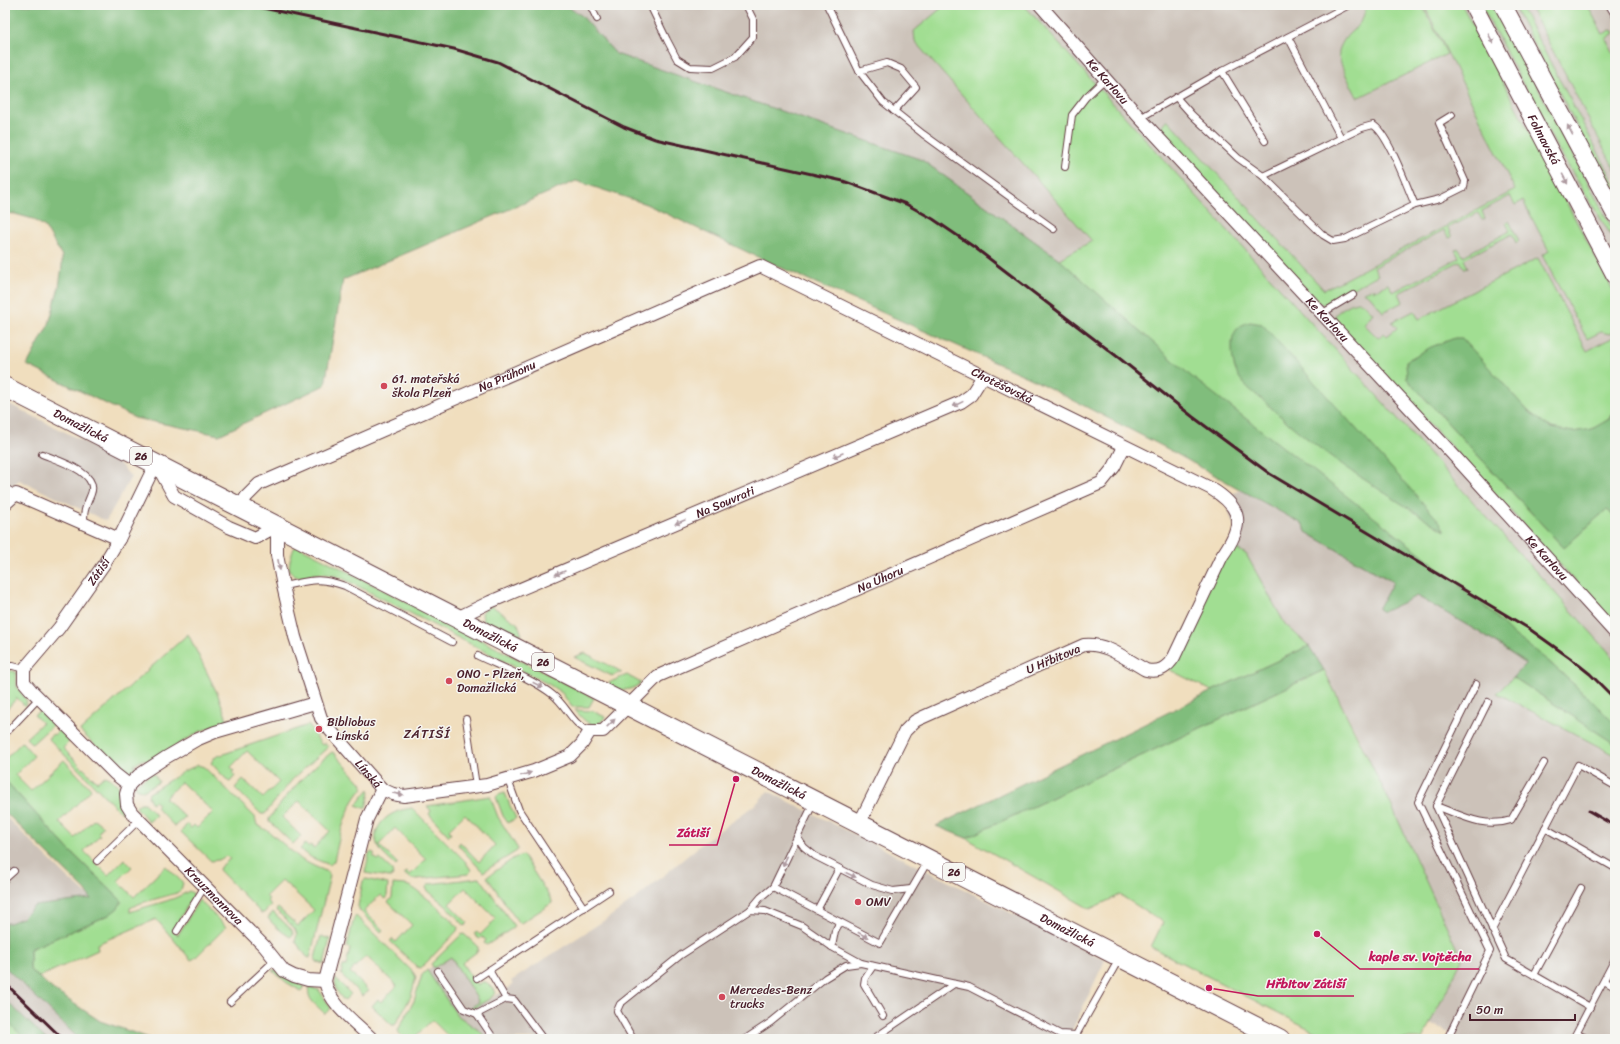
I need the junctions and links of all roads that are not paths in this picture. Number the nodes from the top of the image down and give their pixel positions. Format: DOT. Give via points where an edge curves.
graph roads {
  1 [pos="590,5"];
  2 [pos="650,5"];
  3 [pos="746,5"];
  4 [pos="827,5"];
  5 [pos="1040,5"];
  6 [pos="1349,5"];
  7 [pos="1473,5"];
  8 [pos="1503,5"];
  9 [pos="1609,5"];
  10 [pos="1615,15"];
  11 [pos="597,19"];
  12 [pos="1288,37"];
  13 [pos="859,71"];
  14 [pos="1222,71"];
  15 [pos="1106,79"];
  16 [pos="1176,97"];
  17 [pos="894,111"];
  18 [pos="1452,115"];
  19 [pos="1140,118"];
  20 [pos="1341,138"];
  21 [pos="1265,141"];
  22 [pos="1065,167"];
  23 [pos="1263,176"];
  24 [pos="1415,205"];
  25 [pos="1615,214"];
  26 [pos="1054,229"];
  27 [pos="760,266"];
  28 [pos="1615,275"];
  29 [pos="1353,295"];
  30 [pos="1321,314"];
  31 [pos="983,376"];
  32 [pos="5,387"];
  33 [pos="1124,447"];
  34 [pos="42,454"];
  35 [pos="156,463"];
  36 [pos="10,491"];
  37 [pos="5,504"];
  38 [pos="241,507"];
  39 [pos="1237,515"];
  40 [pos="85,524"];
  41 [pos="277,526"];
  42 [pos="119,539"];
  43 [pos="283,586"];
  44 [pos="457,618"];
  45 [pos="1615,633"];
  46 [pos="452,642"];
  47 [pos="478,656"];
  48 [pos="5,666"];
  49 [pos="24,669"];
  50 [pos="1476,684"];
  51 [pos="39,698"];
  52 [pos="1488,702"];
  53 [pos="315,703"];
  54 [pos="628,705"];
  55 [pos="466,719"];
  56 [pos="590,731"];
  57 [pos="5,734"];
  58 [pos="1544,763"];
  59 [pos="508,780"];
  60 [pos="129,784"];
  61 [pos="476,786"];
  62 [pos="1615,786"];
  63 [pos="382,789"];
  64 [pos="814,801"];
  65 [pos="1436,806"];
  66 [pos="139,820"];
  67 [pos="860,824"];
  68 [pos="1545,828"];
  69 [pos="797,837"];
  70 [pos="929,860"];
  71 [pos="97,861"];
  72 [pos="1615,868"];
  73 [pos="839,869"];
  74 [pos="14,871"];
  75 [pos="5,879"];
  76 [pos="204,886"];
  77 [pos="774,887"];
  78 [pos="1580,888"];
  79 [pos="911,889"];
  80 [pos="610,891"];
  81 [pos="584,908"];
  82 [pos="750,910"];
  83 [pos="817,910"];
  84 [pos="840,922"];
  85 [pos="1492,930"];
  86 [pos="177,931"];
  87 [pos="832,947"];
  88 [pos="1120,957"];
  89 [pos="275,960"];
  90 [pos="1615,960"];
  91 [pos="861,963"];
  92 [pos="873,966"];
  93 [pos="489,970"];
  94 [pos="438,971"];
  95 [pos="1534,975"];
  96 [pos="477,978"];
  97 [pos="326,981"];
  98 [pos="1604,981"];
  99 [pos="954,984"];
  100 [pos="1615,987"];
  101 [pos="506,999"];
  102 [pos="230,1002"];
  103 [pos="1590,1007"];
  104 [pos="478,1014"];
  105 [pos="883,1016"];
  106 [pos="1577,1033"];
  107 [pos="1077,1037"];
  108 [pos="372,1039"];
  109 [pos="494,1039"];
  110 [pos="543,1039"];
  111 [pos="633,1039"];
  112 [pos="745,1039"];
  113 [pos="872,1039"];
  114 [pos="1280,1039"];
  115 [pos="1447,1039"];
  116 [pos="1573,1039"];
  117 [pos="1590,1039"];
  1 -- 11 [label="lane"];
  2 -- 3 [label="lane" via="677,59 690,67 713,68 734,57 753,37 753,19"];
  4 -- 13 [label="lane"];
  5 -- 15 [label="street, Ke Karlovu"];
  6 -- 12 [label="lane"];
  7 -- 28 [label="main road, Folmavská, one-way"];
  25 -- 8 [label="main road, one-way"];
  9 -- 10 [label="lane"];
  12 -- 14 [label="lane"];
  12 -- 20 [label="lane"];
  13 -- 17 [label="lane" via="883,102"];
  13 -- 17 [label="lane" via="887,63 901,69 916,87"];
  14 -- 16 [label="lane"];
  14 -- 21 [label="lane"];
  15 -- 19 [label="street, Ke Karlovu"];
  15 -- 22 [label="lane" via="1072,115"];
  16 -- 19 [label="lane"];
  16 -- 23 [label="lane" via="1238,158"];
  17 -- 26 [label="lane"];
  18 -- 24 [label="lane" via="1439,123 1465,181 1464,187 1440,199"];
  19 -- 30 [label="street, Ke Karlovu"];
  20 -- 23 [label="lane"];
  20 -- 24 [label="lane" via="1368,126 1377,127 1385,138"];
  23 -- 24 [label="lane" via="1323,235 1333,241 1345,239"];
  27 -- 31 [label="street, Chotěšovská"];
  27 -- 38 [label="street, Na Průhonu" via="259,484 246,497"];
  29 -- 30 [label="lane"];
  30 -- 45 [label="street, Ke Karlovu"];
  31 -- 33 [label="street, Chotěšovská"];
  31 -- 44 [label="street, Na Souvrati, one-way" via="971,396 961,402"];
  32 -- 35 [label="main road, Domažlická / 26"];
  33 -- 39 [label="street, Chotěšovská" via="1210,488 1224,497"];
  33 -- 54 [label="street, Na Úhoru" via="1114,467 1101,482 666,672 653,680"];
  34 -- 40 [label="lane" via="80,470 88,478 92,490 83,516"];
  35 -- 38 [label="main road, Domažlická / 26"];
  35 -- 41 [label="street" via="174,496 229,527 255,538"];
  35 -- 42 [label="street, Zátiší"];
  36 -- 37 [label="street"];
  36 -- 40 [label="street"];
  38 -- 41 [label="main road, Domažlická / 26"];
  39 -- 67 [label="street, U Hřbitova" via="1238,523 1230,545 1222,556 1174,657 1166,668 1153,672 1106,648 1084,645 915,721 906,731"];
  40 -- 42 [label="street"];
  41 -- 43 [label="street, Línská, one-way" via="277,555"];
  41 -- 44 [label="main road, Domažlická / 26"];
  42 -- 49 [label="street, Zátiší" via="59,628"];
  43 -- 46 [label="lane" via="318,579 329,580"];
  43 -- 53 [label="street, Línská"];
  44 -- 54 [label="main road, Domažlická / 26"];
  47 -- 56 [label="lane, one-way" via="544,688 562,703 577,724"];
  48 -- 49 [label="lane"];
  49 -- 51 [label="street" via="24,682"];
  50 -- 115 [label="lane" via="1418,802 1490,951"];
  51 -- 57 [label="lane"];
  51 -- 60 [label="street" via="115,774"];
  52 -- 65 [label="lane"];
  53 -- 60 [label="street" via="196,740 139,775"];
  53 -- 63 [label="street, Línská" via="321,718 330,730"];
  56 -- 54 [label="street, one-way" via="603,731"];
  54 -- 64 [label="main road, Domažlická / 26"];
  55 -- 61 [label="lane"];
  59 -- 56 [label="street, Línská, one-way" via="570,756"];
  58 -- 65 [label="lane" via="1511,820 1482,823"];
  59 -- 61 [label="street, Línská"];
  59 -- 81 [label="lane" via="519,810"];
  60 -- 66 [label="street, Kreuzmannova" via="126,794 127,805"];
  63 -- 61 [label="street, Línská, one-way" via="404,796"];
  62 -- 68 [label="lane" via="1578,765"];
  63 -- 97 [label="street" via="367,819"];
  64 -- 67 [label="main road, Domažlická / 26"];
  64 -- 69 [label="lane"];
  65 -- 85 [label="lane"];
  66 -- 71 [label="lane"];
  66 -- 76 [label="street, Kreuzmannova"];
  67 -- 70 [label="main road, Domažlická / 26"];
  68 -- 72 [label="lane"];
  68 -- 85 [label="lane"];
  69 -- 73 [label="lane" via="815,856"];
  69 -- 77 [label="lane, one-way"];
  70 -- 79 [label="lane"];
  70 -- 88 [label="main road, Domažlická / 26"];
  73 -- 79 [label="lane, one-way" via="872,885 893,891"];
  73 -- 83 [label="lane"];
  74 -- 75 [label="lane"];
  76 -- 86 [label="lane"];
  76 -- 89 [label="street, Kreuzmannova"];
  77 -- 82 [label="lane"];
  77 -- 83 [label="lane"];
  78 -- 95 [label="lane"];
  84 -- 79 [label="lane, one-way" via="880,943"];
  80 -- 81 [label="lane"];
  81 -- 93 [label="lane"];
  82 -- 87 [label="lane" via="765,911 802,926"];
  82 -- 111 [label="lane" via="681,955 620,1004 618,1011"];
  83 -- 84 [label="lane"];
  84 -- 87 [label="lane" via="835,931"];
  85 -- 95 [label="lane" via="1506,960"];
  87 -- 91 [label="lane"];
  88 -- 107 [label="lane"];
  88 -- 114 [label="main road, Domažlická / 26"];
  89 -- 97 [label="street, Kreuzmannova" via="284,971 294,976"];
  89 -- 102 [label="lane"];
  90 -- 98 [label="lane"];
  91 -- 92 [label="lane"];
  91 -- 112 [label="lane" via="846,965 825,978 771,1022"];
  92 -- 99 [label="lane"];
  92 -- 105 [label="lane" via="864,984"];
  93 -- 96 [label="lane"];
  93 -- 101 [label="lane"];
  94 -- 104 [label="lane" via="464,1009"];
  95 -- 103 [label="lane"];
  97 -- 108 [label="street" via="327,988 337,1004"];
  98 -- 100 [label="lane"];
  98 -- 103 [label="lane"];
  99 -- 107 [label="lane" via="969,987 1060,1034"];
  99 -- 113 [label="lane"];
  101 -- 104 [label="lane"];
  101 -- 110 [label="lane" via="514,1000"];
  103 -- 106 [label="lane"];
  104 -- 109 [label="lane"];
  106 -- 116 [label="lane"];
  106 -- 117 [label="lane"];
}
